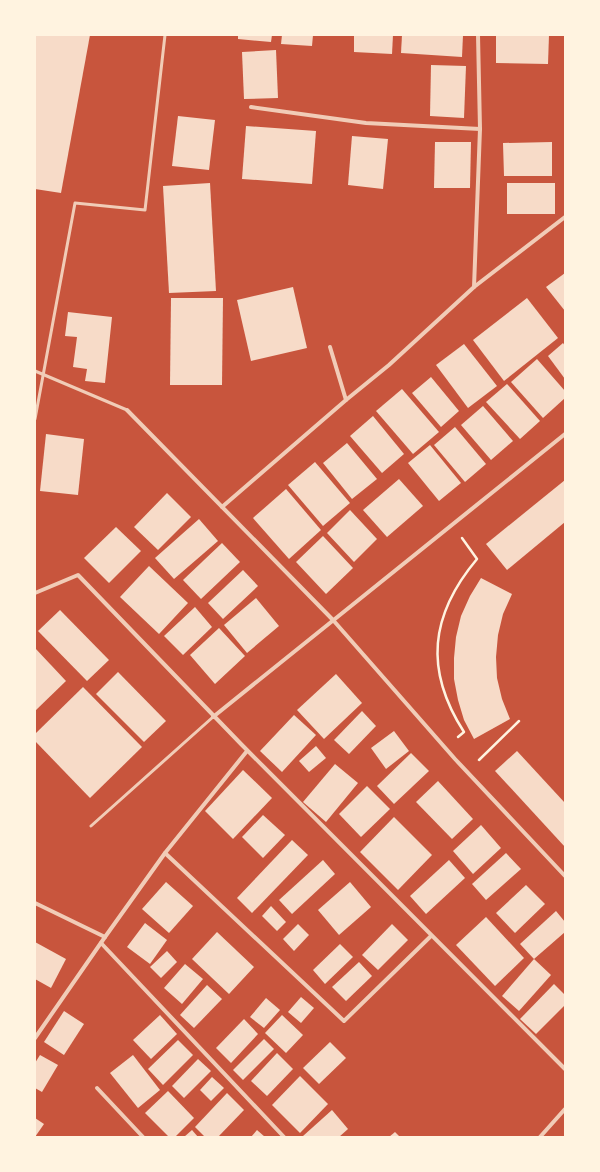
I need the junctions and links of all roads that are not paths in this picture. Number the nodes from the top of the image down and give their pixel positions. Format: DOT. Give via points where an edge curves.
graph roads {
  1 [pos="165,35"];
  2 [pos="478,35"];
  3 [pos="251,107"];
  4 [pos="480,129"];
  5 [pos="565,217"];
  6 [pos="474,287"];
  7 [pos="330,347"];
  8 [pos="35,371"];
  9 [pos="44,374"];
  10 [pos="346,400"];
  11 [pos="127,410"];
  12 [pos="35,419"];
  13 [pos="565,434"];
  14 [pos="222,507"];
  15 [pos="35,593"];
  16 [pos="333,620"];
  17 [pos="213,717"];
  18 [pos="247,751"];
  19 [pos="91,826"];
  20 [pos="165,853"];
  21 [pos="565,876"];
  22 [pos="35,903"];
  23 [pos="432,936"];
  24 [pos="105,937"];
  25 [pos="101,943"];
  26 [pos="35,1038"];
  27 [pos="565,1070"];
  28 [pos="97,1088"];
  29 [pos="565,1110"];
  30 [pos="143,1137"];
  31 [pos="284,1137"];
  32 [pos="540,1137"];
  1 -- 9 [label="lane" via="145,210 75,203"];
  2 -- 4 [label="street"];
  3 -- 4 [label="street" via="366,123"];
  4 -- 6 [label="street"];
  5 -- 6 [label="street"];
  6 -- 10 [label="street" via="389,365"];
  7 -- 10 [label="street"];
  8 -- 9 [label="lane"];
  9 -- 11 [label="lane"];
  9 -- 12 [label="lane"];
  10 -- 14 [label="street"];
  11 -- 14 [label="street"];
  13 -- 16 [label="street"];
  14 -- 16 [label="street"];
  15 -- 17 [label="street" via="78,575"];
  16 -- 17 [label="street"];
  16 -- 21 [label="street" via="445,747"];
  17 -- 18 [label="street"];
  17 -- 19 [label="lane"];
  18 -- 20 [label="street"];
  18 -- 23 [label="street"];
  20 -- 23 [label="street" via="344,1021"];
  20 -- 24 [label="street"];
  22 -- 24 [label="street"];
  23 -- 27 [label="street"];
  24 -- 25 [label="street"];
  25 -- 26 [label="street"];
  25 -- 31 [label="street"];
  28 -- 30 [label="street"];
  29 -- 32 [label="street"];
}
